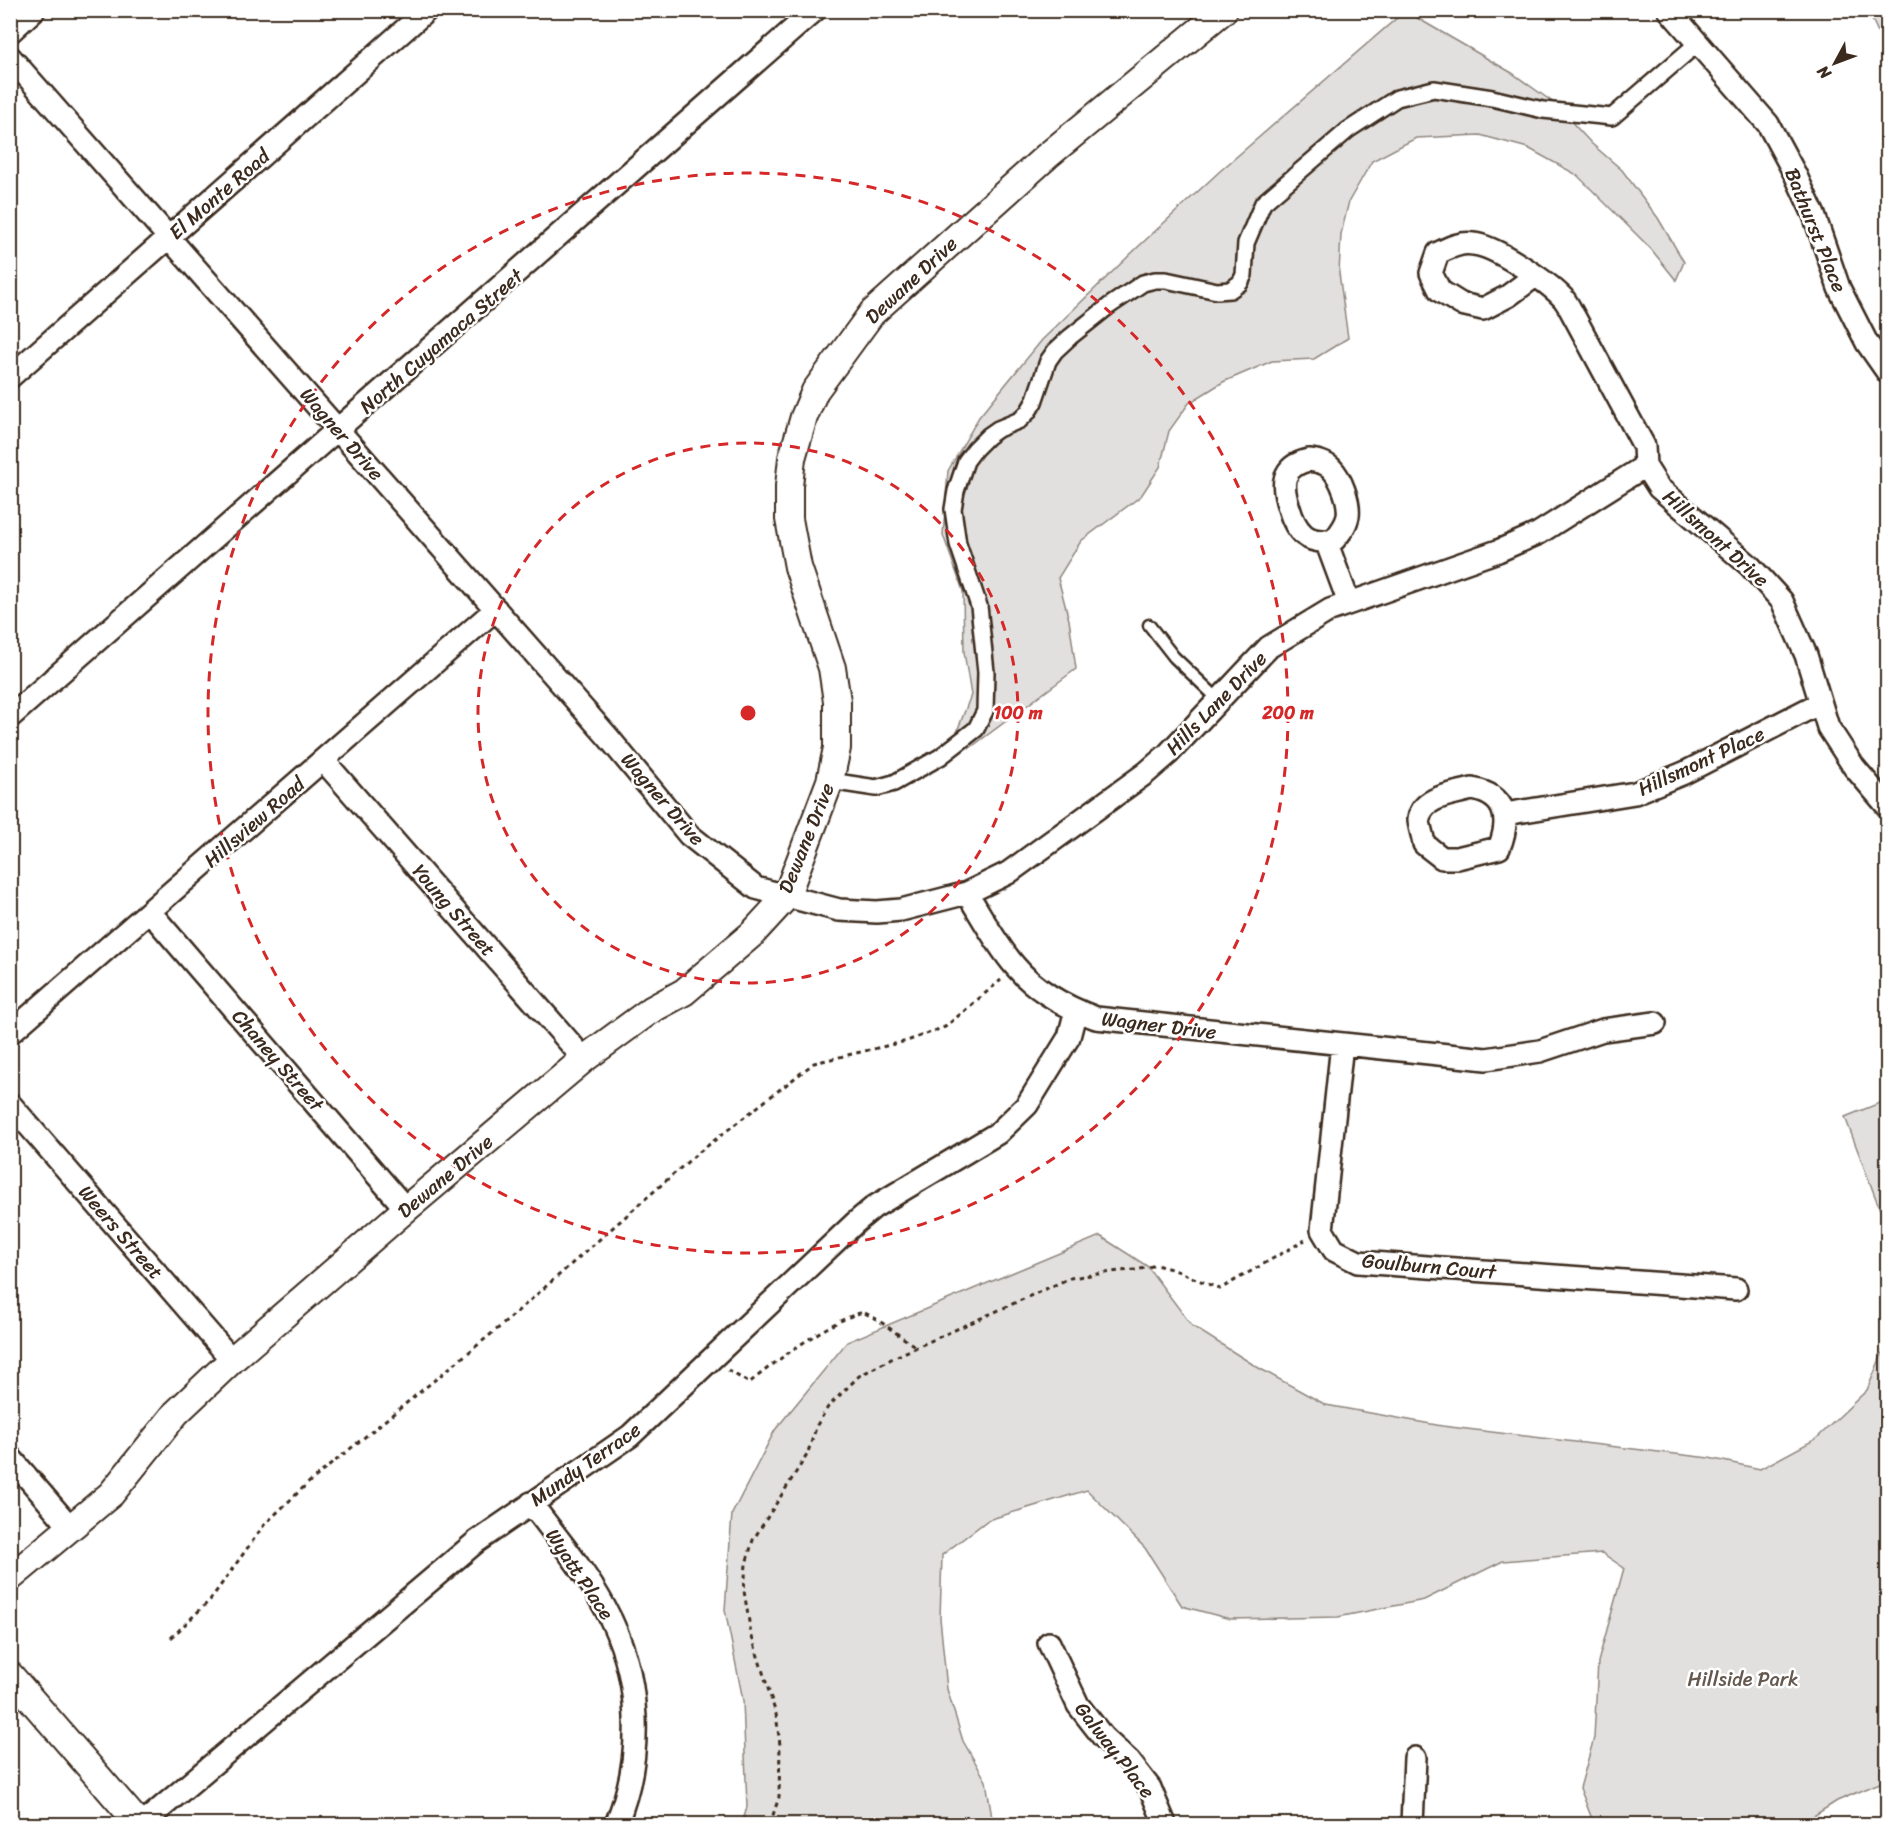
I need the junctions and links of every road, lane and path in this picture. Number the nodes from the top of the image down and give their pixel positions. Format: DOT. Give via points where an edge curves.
graph roads {
  1 [pos="34,10"];
  2 [pos="427,10"];
  3 [pos="815,10"];
  4 [pos="1224,10"];
  5 [pos="1669,10"];
  6 [pos="10,32"];
  7 [pos="1699,42"];
  8 [pos="10,57"];
  9 [pos="169,239"];
  10 [pos="1535,276"];
  11 [pos="1887,373"];
  12 [pos="10,377"];
  13 [pos="339,430"];
  14 [pos="1645,466"];
  15 [pos="1326,541"];
  16 [pos="1349,603"];
  17 [pos="496,609"];
  18 [pos="1149,625"];
  19 [pos="1219,700"];
  20 [pos="1820,704"];
  21 [pos="10,717"];
  22 [pos="324,761"];
  23 [pos="830,782"];
  24 [pos="1887,807"];
  25 [pos="1504,814"];
  26 [pos="967,893"];
  27 [pos="786,897"];
  28 [pos="150,912"];
  29 [pos="1016,967"];
  30 [pos="1076,1010"];
  31 [pos="1655,1023"];
  32 [pos="10,1033"];
  33 [pos="1342,1044"];
  34 [pos="584,1059"];
  35 [pos="10,1104"];
  36 [pos="406,1209"];
  37 [pos="1322,1230"];
  38 [pos="1736,1289"];
  39 [pos="916,1347"];
  40 [pos="712,1359"];
  41 [pos="232,1360"];
  42 [pos="10,1457"];
  43 [pos="531,1503"];
  44 [pos="71,1528"];
  45 [pos="10,1578"];
  46 [pos="171,1638"];
  47 [pos="1049,1643"];
  48 [pos="10,1675"];
  49 [pos="1415,1758"];
  50 [pos="141,1824"];
  51 [pos="616,1824"];
  52 [pos="770,1824"];
  53 [pos="1165,1824"];
  54 [pos="1412,1824"];
  1 -- 6 [label="street"];
  2 -- 9 [label="street, El Monte Road"];
  3 -- 13 [label="street, North Cuyamaca Street"];
  4 -- 23 [label="street, Dewane Drive" via="1047,156 872,313 815,391 795,444 788,502 796,558 834,679 837,736"];
  5 -- 7 [label="street, Bathurst Place"];
  7 -- 11 [label="street, Bathurst Place" via="1768,124 1814,215 1839,288 1866,343"];
  7 -- 23 [label="street" via="1612,117 1543,110 1434,89 1397,98 1348,130 1263,203 1246,243 1240,283 1230,290 1217,291 1166,280 1143,283 1070,337 1048,361 1028,412 1020,420 998,429 975,449 966,461 956,492 958,544 979,606 986,672 985,711 976,729 940,757 894,783 876,788"];
  8 -- 9 [label="street, Wagner Drive"];
  9 -- 12 [label="street, El Monte Road"];
  9 -- 13 [label="street, Wagner Drive"];
  10 -- 14 [label="street, Hillsmont Drive" via="1562,298 1575,318 1644,447"];
  13 -- 17 [label="street, Wagner Drive"];
  13 -- 21 [label="street, North Cuyamaca Street"];
  14 -- 16 [label="street, Hills Lane Drive" via="1539,533"];
  14 -- 20 [label="street, Hillsmont Drive" via="1659,488 1750,566 1782,601 1806,655"];
  15 -- 16 [label="street"];
  16 -- 19 [label="street, Hills Lane Drive" via="1330,610 1269,647"];
  17 -- 22 [label="street, Hillsview Road"];
  17 -- 27 [label="street, Wagner Drive" via="689,834 756,888"];
  18 -- 19 [label="lane" via="1174,657"];
  19 -- 26 [label="street, Hills Lane Drive" via="1168,754 1114,797 1008,873"];
  20 -- 24 [label="street, Hillsmont Drive" via="1828,727 1854,767"];
  20 -- 25 [label="street, Hillsmont Place" via="1684,773 1635,793"];
  22 -- 28 [label="street, Hillsview Road"];
  22 -- 34 [label="street, Young Street"];
  23 -- 27 [label="street, Dewane Drive"];
  26 -- 27 [label="street, Wagner Drive" via="901,910 877,912 839,910"];
  26 -- 29 [label="street, Wagner Drive"];
  27 -- 34 [label="street, Dewane Drive" via="753,934 684,992 651,1010"];
  28 -- 32 [label="street, Hillsview Road"];
  28 -- 36 [label="street, Chaney Street"];
  29 -- 30 [label="street, Wagner Drive" via="1042,991"];
  29 -- 46 [label="path" via="945,1027 907,1041 814,1063 693,1157 501,1326 307,1484 264,1525 210,1600"];
  30 -- 33 [label="street, Wagner Drive" via="1096,1018"];
  30 -- 40 [label="street, Mundy Terrace" via="1069,1037 1027,1105 998,1133 874,1207"];
  31 -- 33 [label="street, Wagner Drive" via="1603,1030 1540,1051 1486,1059"];
  33 -- 37 [label="street"];
  34 -- 36 [label="street, Dewane Drive"];
  35 -- 41 [label="street, Weers Street"];
  36 -- 41 [label="street, Dewane Drive"];
  37 -- 38 [label="street, Goulburn Court" via="1334,1250 1358,1262"];
  37 -- 39 [label="path" via="1220,1289 1156,1265 1070,1278"];
  39 -- 40 [label="path" via="863,1312 822,1331 749,1383"];
  39 -- 52 [label="path" via="859,1377 828,1407 807,1455 753,1540 744,1592 751,1634 776,1714 780,1745 779,1797"];
  40 -- 43 [label="street, Mundy Terrace" via="630,1436"];
  41 -- 44 [label="street, Dewane Drive" via="176,1413 111,1494"];
  42 -- 44 [label="street"];
  43 -- 50 [label="street, Mundy Terrace" via="476,1542"];
  43 -- 51 [label="street, Wyatt Place" via="605,1607 630,1674 635,1744 628,1791"];
  44 -- 45 [label="street, Dewane Drive"];
  47 -- 53 [label="street, Galway Place" via="1078,1705 1150,1788"];
  48 -- 50 [label="street"];
  49 -- 54 [label="street"];
}
